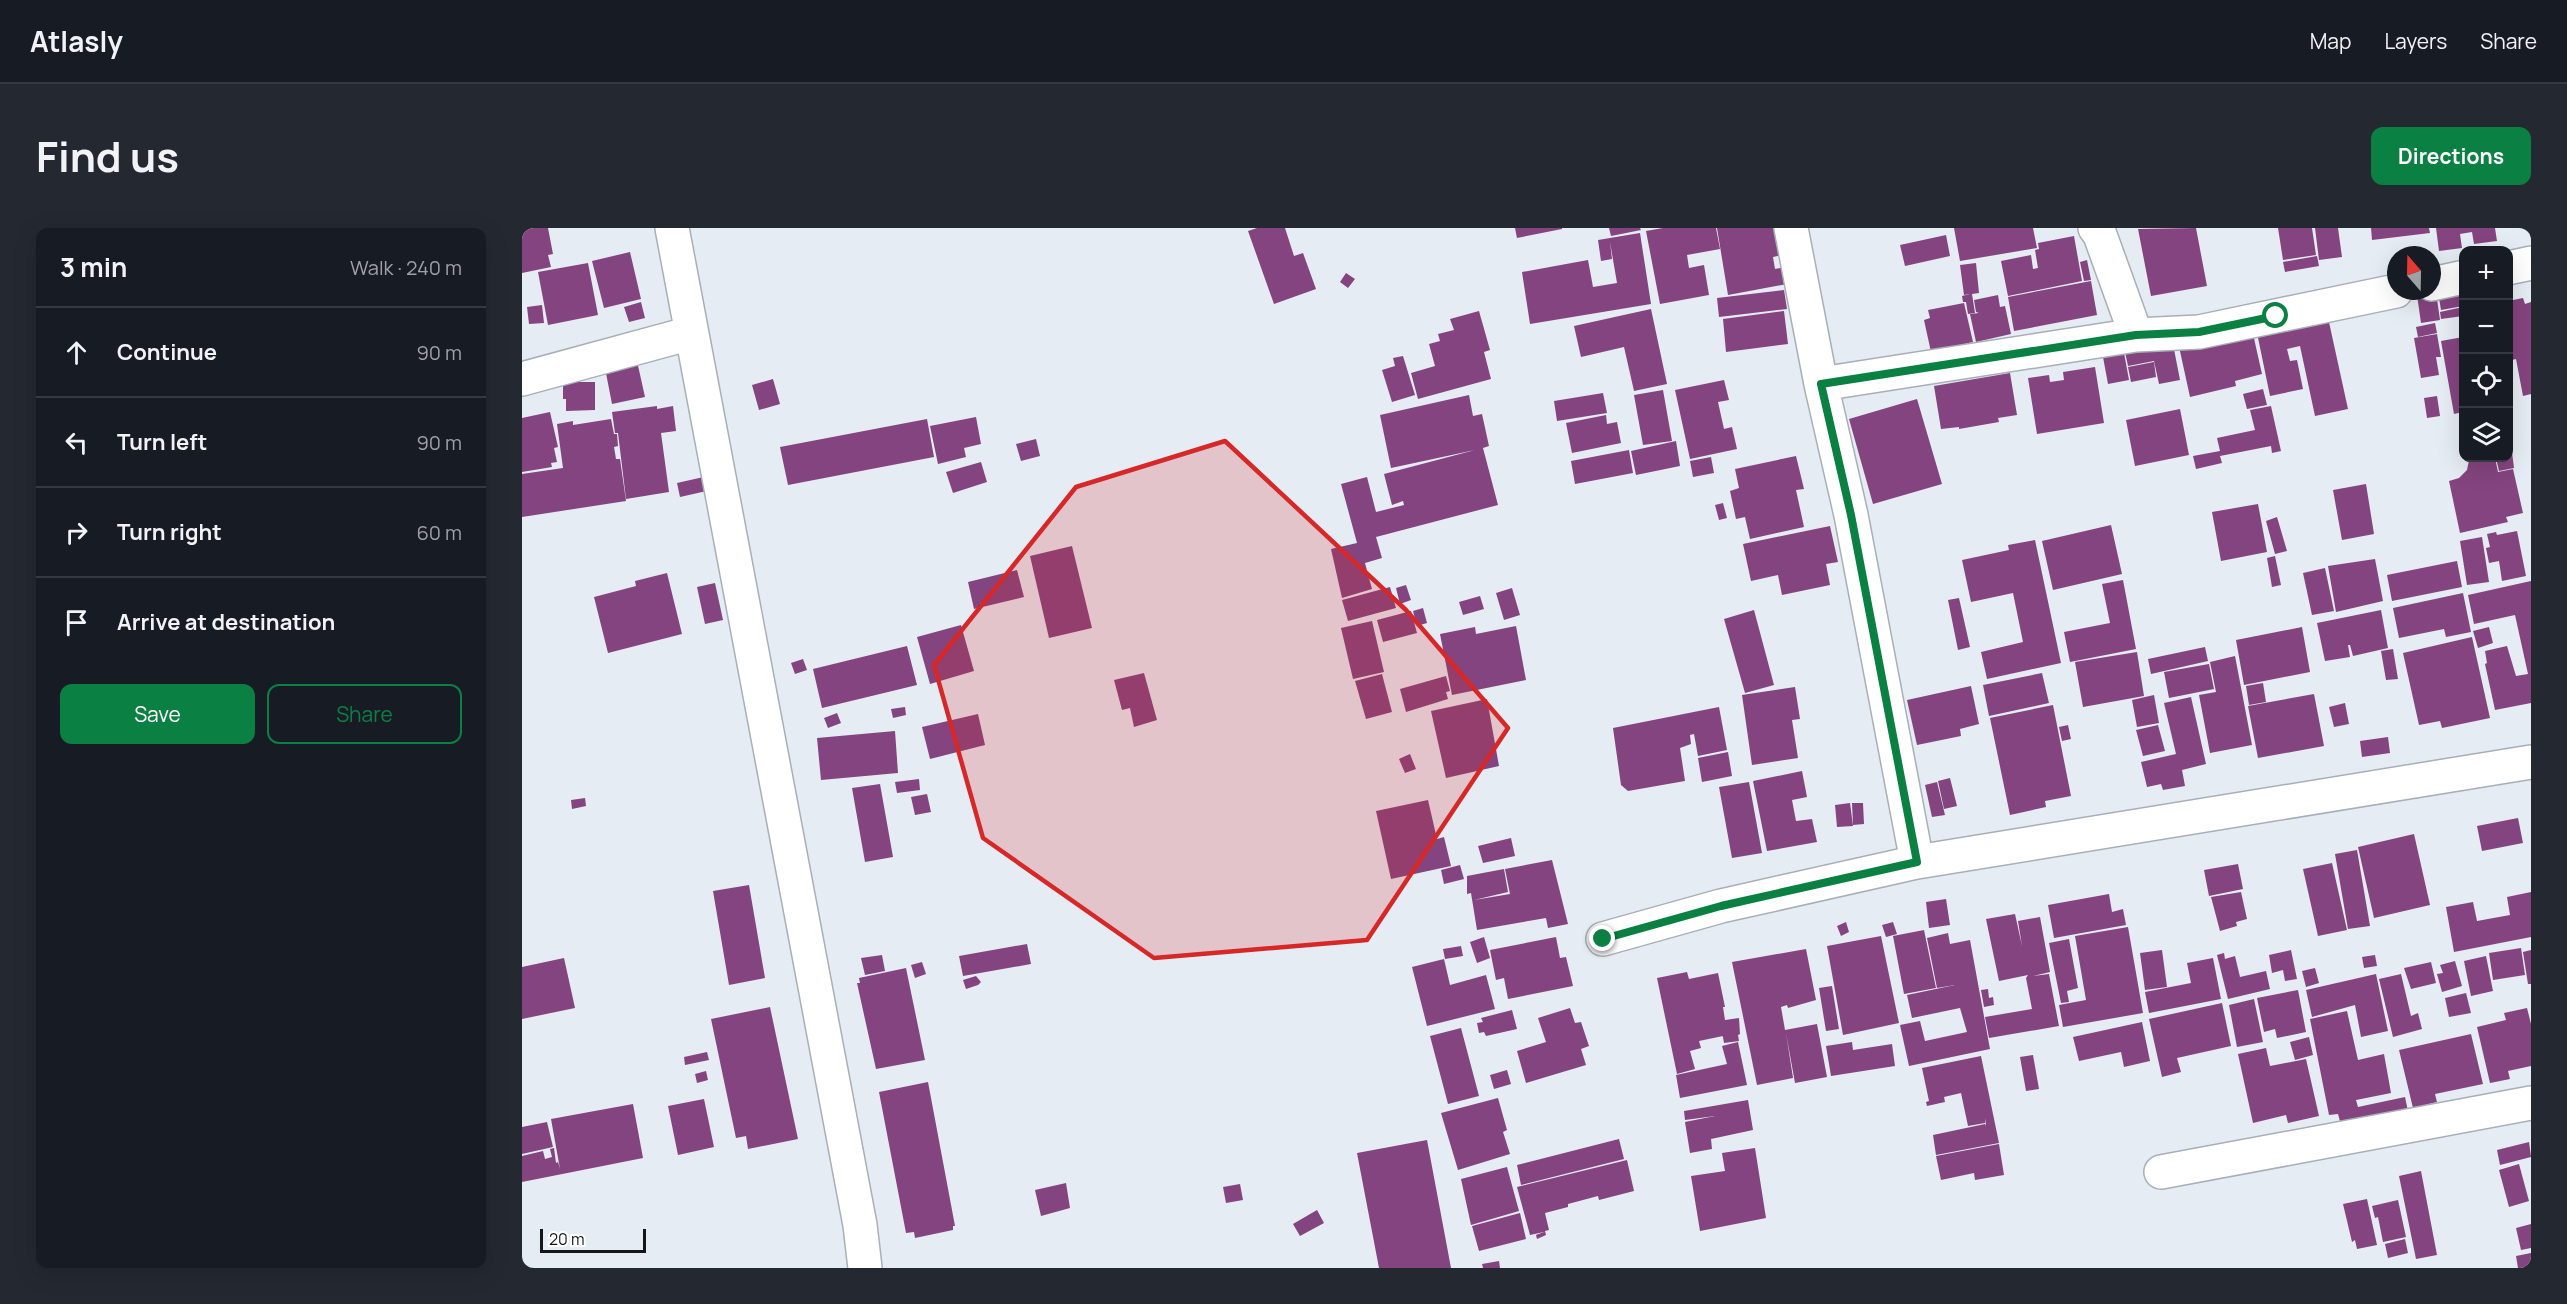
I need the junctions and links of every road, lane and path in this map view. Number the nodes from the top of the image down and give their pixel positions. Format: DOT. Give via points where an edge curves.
graph roads {
  1 [pos="672,228"];
  2 [pos="1791,228"];
  3 [pos="2095,228"];
  4 [pos="2531,263"];
  5 [pos="2513,267"];
  6 [pos="2459,278"];
  7 [pos="2441,282"];
  8 [pos="2387,293"];
  9 [pos="691,333"];
  10 [pos="2136,335"];
  11 [pos="522,379"];
  12 [pos="1821,384"];
  13 [pos="2531,762"];
  14 [pos="1917,862"];
  15 [pos="1603,939"];
  16 [pos="2531,1103"];
  17 [pos="2161,1172"];
  18 [pos="866,1268"];
  1 -- 9 [label="street"];
  2 -- 12 [label="street"];
  3 -- 10 [label="street"];
  4 -- 5 [label="street"];
  6 -- 7 [label="street"];
  8 -- 10 [label="street" via="2199,332"];
  9 -- 11 [label="street"];
  9 -- 18 [label="street"];
  10 -- 12 [label="street"];
  12 -- 14 [label="street" via="1851,515"];
  13 -- 14 [label="street"];
  14 -- 15 [label="street" via="1721,906"];
  16 -- 17 [label="street"];
}
